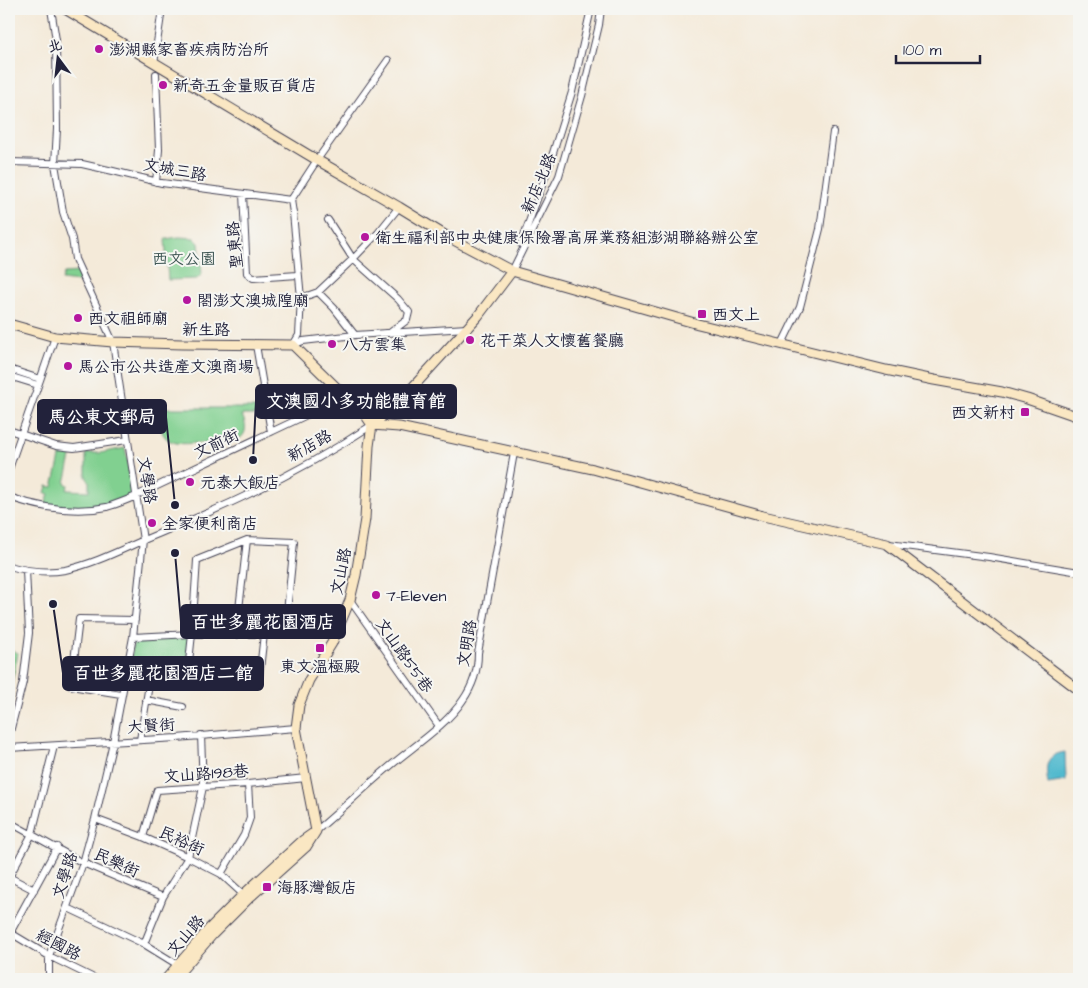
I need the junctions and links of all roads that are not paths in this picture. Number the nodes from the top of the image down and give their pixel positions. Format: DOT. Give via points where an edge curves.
graph roads {
  1 [pos="51,9"];
  2 [pos="65,9"];
  3 [pos="162,9"];
  4 [pos="591,9"];
  5 [pos="601,9"];
  6 [pos="388,60"];
  7 [pos="154,63"];
  8 [pos="156,74"];
  9 [pos="833,132"];
  10 [pos="317,160"];
  11 [pos="9,162"];
  12 [pos="55,164"];
  13 [pos="156,182"];
  14 [pos="243,194"];
  15 [pos="291,200"];
  16 [pos="399,207"];
  17 [pos="328,220"];
  18 [pos="353,259"];
  19 [pos="512,271"];
  20 [pos="298,275"];
  21 [pos="318,292"];
  22 [pos="301,298"];
  23 [pos="9,324"];
  24 [pos="467,328"];
  25 [pos="392,332"];
  26 [pos="355,335"];
  27 [pos="55,337"];
  28 [pos="113,342"];
  29 [pos="782,344"];
  30 [pos="256,345"];
  31 [pos="293,345"];
  32 [pos="9,369"];
  33 [pos="9,376"];
  34 [pos="39,382"];
  35 [pos="342,393"];
  36 [pos="1079,417"];
  37 [pos="372,425"];
  38 [pos="9,430"];
  39 [pos="271,432"];
  40 [pos="22,434"];
  41 [pos="127,440"];
  42 [pos="514,453"];
  43 [pos="9,469"];
  44 [pos="136,496"];
  45 [pos="9,497"];
  46 [pos="143,540"];
  47 [pos="247,540"];
  48 [pos="887,544"];
  49 [pos="9,566"];
  50 [pos="26,570"];
  51 [pos="1079,572"];
  52 [pos="350,600"];
  53 [pos="135,620"];
  54 [pos="285,632"];
  55 [pos="336,633"];
  56 [pos="192,634"];
  57 [pos="264,634"];
  58 [pos="236,635"];
  59 [pos="133,637"];
  60 [pos="151,672"];
  61 [pos="1079,690"];
  62 [pos="122,694"];
  63 [pos="146,700"];
  64 [pos="183,707"];
  65 [pos="439,726"];
  66 [pos="296,728"];
  67 [pos="201,735"];
  68 [pos="9,736"];
  69 [pos="140,740"];
  70 [pos="113,742"];
  71 [pos="54,746"];
  72 [pos="9,748"];
  73 [pos="306,778"];
  74 [pos="248,784"];
  75 [pos="203,787"];
  76 [pos="96,819"];
  77 [pos="9,822"];
  78 [pos="316,831"];
  79 [pos="32,834"];
  80 [pos="143,838"];
  81 [pos="57,847"];
  82 [pos="188,857"];
  83 [pos="83,863"];
  84 [pos="221,874"];
  85 [pos="9,877"];
  86 [pos="34,890"];
  87 [pos="163,897"];
  88 [pos="246,897"];
  89 [pos="68,908"];
  90 [pos="10,933"];
  91 [pos="144,944"];
  92 [pos="49,956"];
  93 [pos="178,965"];
  94 [pos="49,979"];
  95 [pos="96,979"];
  96 [pos="166,979"];
  97 [pos="174,979"];
  1 -- 12 [label="street, 文學路" via="56,40"];
  2 -- 7 [label="main road"];
  3 -- 7 [label="street"];
  4 -- 19 [label="street, 新店北路" via="572,92"];
  5 -- 19 [label="street, 新店北路" via="582,96 559,176"];
  6 -- 10 [label="street"];
  7 -- 10 [label="main road"];
  8 -- 13 [label="street" via="159,150"];
  9 -- 29 [label="street" via="820,229 800,307"];
  10 -- 15 [label="street"];
  10 -- 16 [label="main road"];
  11 -- 12 [label="street, 文城三路"];
  12 -- 13 [label="street, 文城三路" via="82,164"];
  12 -- 28 [label="street, 文學路" via="63,212 76,259"];
  13 -- 14 [label="street, 文城三路"];
  14 -- 15 [label="street, 文城三路"];
  14 -- 20 [label="street, 聖東路" via="247,273 254,278"];
  15 -- 20 [label="street"];
  16 -- 18 [label="street"];
  16 -- 19 [label="main road" via="448,238"];
  17 -- 18 [label="street"];
  18 -- 21 [label="street"];
  18 -- 25 [label="street" via="409,312 407,320"];
  19 -- 24 [label="main road, 新店路"];
  19 -- 29 [label="main road"];
  20 -- 22 [label="street"];
  21 -- 22 [label="street"];
  21 -- 26 [label="street"];
  22 -- 31 [label="street" via="299,335"];
  23 -- 27 [label="main road, 新生路"];
  24 -- 25 [label="street"];
  24 -- 37 [label="main road, 新店路" via="400,400"];
  25 -- 26 [label="street"];
  26 -- 31 [label="street"];
  27 -- 28 [label="main road, 新生路"];
  27 -- 34 [label="street"];
  28 -- 30 [label="main road, 新生路"];
  28 -- 41 [label="street, 文學路"];
  29 -- 36 [label="main road" via="922,378 1027,398"];
  30 -- 31 [label="main road, 新生路"];
  30 -- 39 [label="street"];
  31 -- 35 [label="main road"];
  32 -- 34 [label="street"];
  33 -- 34 [label="street"];
  34 -- 40 [label="street"];
  35 -- 37 [label="main road"];
  35 -- 39 [label="street, 文前街" via="310,414"];
  37 -- 42 [label="main road" via="399,427"];
  37 -- 46 [label="street, 新店路" via="262,488"];
  37 -- 52 [label="main road, 文山路" via="365,520"];
  38 -- 40 [label="street"];
  39 -- 44 [label="street, 文前街"];
  40 -- 41 [label="street" via="56,446 74,448"];
  40 -- 43 [label="street"];
  41 -- 44 [label="street, 文學路"];
  42 -- 48 [label="main road" via="593,469 763,516"];
  42 -- 65 [label="street, 文明路" via="478,665 463,700"];
  44 -- 45 [label="street, 文前街" via="108,506 78,511 52,509"];
  44 -- 46 [label="street, 文學路"];
  46 -- 50 [label="street, 新店路" via="64,570"];
  46 -- 53 [label="street, 文學路"];
  47 -- 54 [label="street" via="294,542"];
  47 -- 56 [label="street" via="197,560"];
  47 -- 58 [label="street"];
  48 -- 51 [label="street"];
  48 -- 61 [label="main road"];
  49 -- 50 [label="street, 新店路"];
  50 -- 68 [label="street" via="29,633 23,682"];
  52 -- 55 [label="main road, 文山路"];
  52 -- 65 [label="street, 文山路55巷"];
  53 -- 59 [label="street, 文學路"];
  53 -- 62 [label="street" via="79,618 71,686"];
  54 -- 55 [label="street"];
  54 -- 57 [label="street"];
  55 -- 66 [label="main road, 文山路" via="309,680 299,705"];
  56 -- 57 [label="street" via="188,684 256,682"];
  56 -- 58 [label="street"];
  56 -- 59 [label="street"];
  57 -- 58 [label="street"];
  59 -- 62 [label="street, 文學路"];
  60 -- 63 [label="street"];
  62 -- 70 [label="street, 文學路"];
  63 -- 64 [label="street"];
  63 -- 69 [label="street"];
  65 -- 78 [label="street, 文明路"];
  66 -- 67 [label="street, 大賢街"];
  66 -- 73 [label="main road, 文山路"];
  67 -- 69 [label="street, 大賢街"];
  67 -- 75 [label="street"];
  69 -- 70 [label="street, 大賢街"];
  70 -- 71 [label="street, 大賢街"];
  70 -- 76 [label="street, 文學路"];
  71 -- 72 [label="street, 大賢街"];
  71 -- 79 [label="street"];
  73 -- 74 [label="street, 文山路198巷"];
  73 -- 78 [label="main road, 文山路"];
  74 -- 75 [label="street, 文山路198巷"];
  74 -- 84 [label="street" via="250,818"];
  75 -- 80 [label="street, 文山路198巷" via="157,790"];
  75 -- 82 [label="street"];
  76 -- 80 [label="street, 民裕街"];
  76 -- 83 [label="street, 文學路"];
  77 -- 79 [label="street, 民樂街"];
  78 -- 88 [label="main road, 文山路"];
  79 -- 81 [label="street, 民樂街"];
  79 -- 85 [label="street"];
  80 -- 82 [label="street, 民裕街"];
  81 -- 83 [label="street, 民樂街"];
  81 -- 86 [label="street"];
  82 -- 84 [label="street, 民裕街"];
  82 -- 87 [label="street"];
  83 -- 87 [label="street, 民樂街"];
  83 -- 89 [label="street, 文學路"];
  84 -- 88 [label="street, 民裕街"];
  85 -- 86 [label="street"];
  86 -- 90 [label="street"];
  87 -- 91 [label="street"];
  88 -- 93 [label="main road, 文山路" via="209,929"];
  88 -- 97 [label="main road, 文山路"];
  89 -- 91 [label="street"];
  89 -- 92 [label="street, 文學路"];
  90 -- 92 [label="street, 經國路"];
  91 -- 93 [label="street"];
  92 -- 94 [label="street"];
  92 -- 95 [label="street, 經國路"];
  93 -- 96 [label="main road, 文山路"];
}
